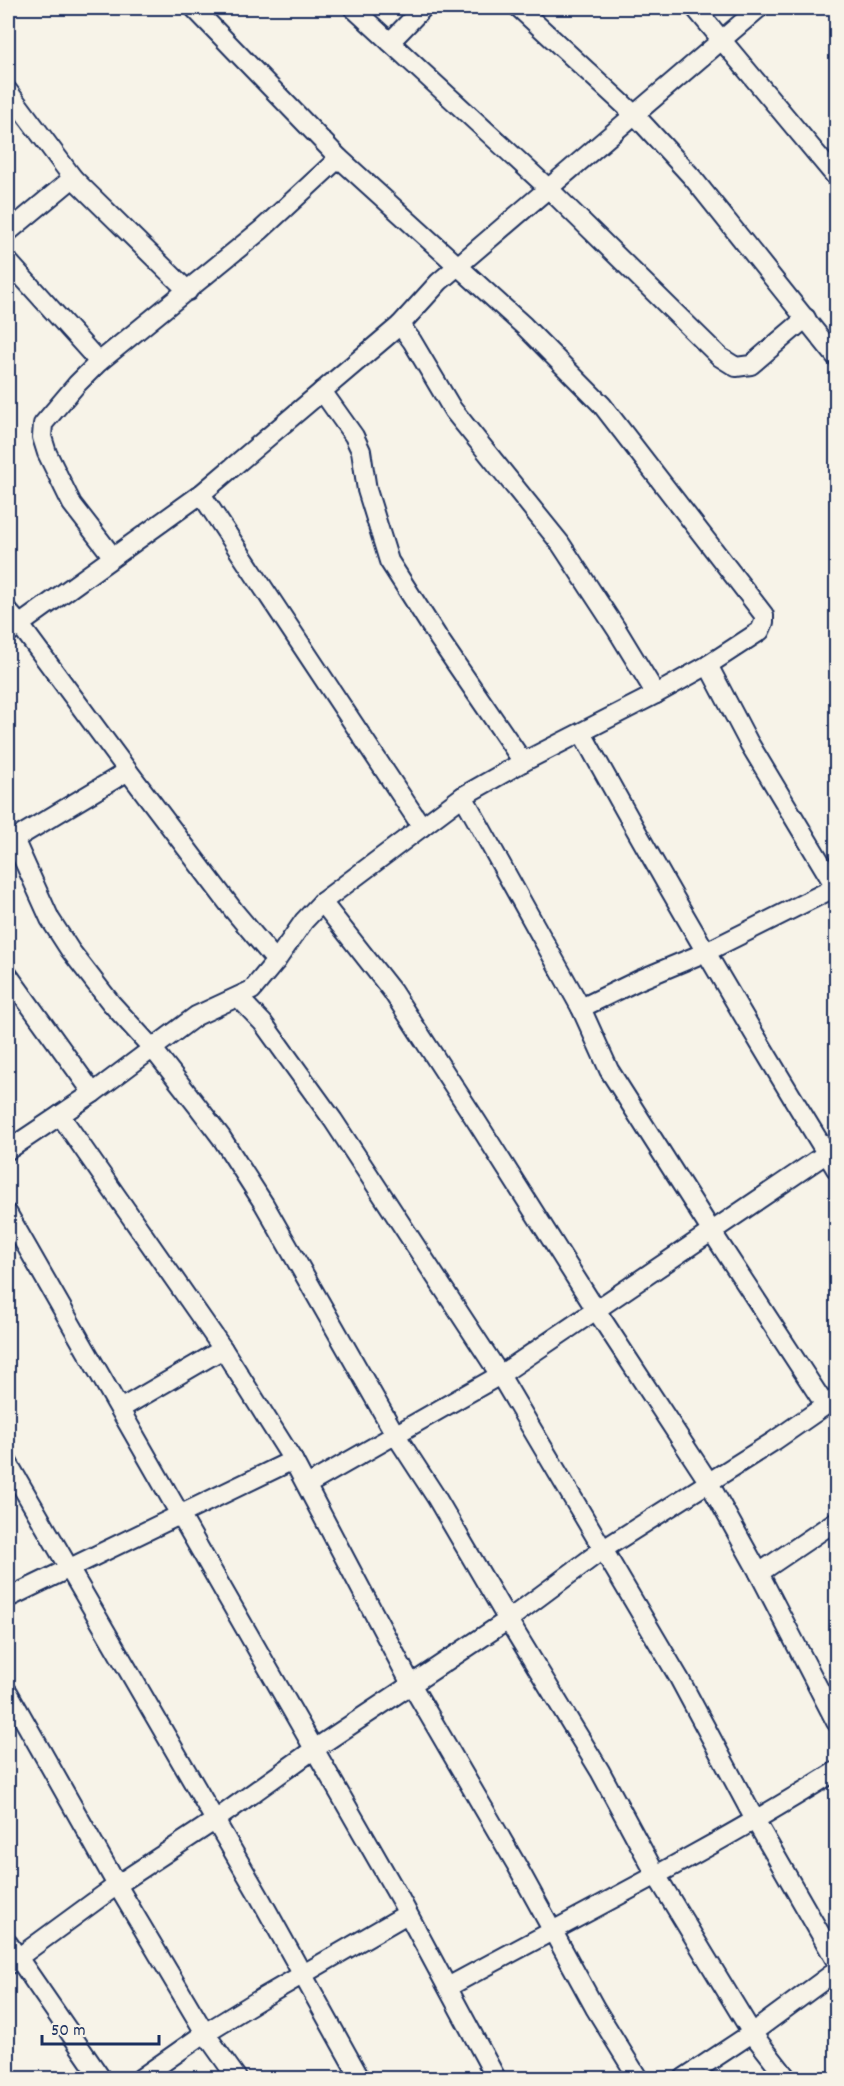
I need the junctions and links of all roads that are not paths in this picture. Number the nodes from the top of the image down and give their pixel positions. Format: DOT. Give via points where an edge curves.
graph roads {
  1 [pos="194,8"];
  2 [pos="353,8"];
  3 [pos="423,8"];
  4 [pos="519,8"];
  5 [pos="696,8"];
  6 [pos="759,8"];
  7 [pos="722,39"];
  8 [pos="390,42"];
  9 [pos="8,92"];
  10 [pos="635,115"];
  11 [pos="339,158"];
  12 [pos="837,177"];
  13 [pos="73,178"];
  14 [pos="548,188"];
  15 [pos="8,232"];
  16 [pos="8,261"];
  17 [pos="458,265"];
  18 [pos="188,291"];
  19 [pos="806,318"];
  20 [pos="400,325"];
  21 [pos="837,357"];
  22 [pos="99,362"];
  23 [pos="322,391"];
  24 [pos="201,494"];
  25 [pos="113,558"];
  26 [pos="8,611"];
  27 [pos="14,629"];
  28 [pos="708,665"];
  29 [pos="656,694"];
  30 [pos="582,733"];
  31 [pos="523,762"];
  32 [pos="128,771"];
  33 [pos="463,796"];
  34 [pos="422,827"];
  35 [pos="11,841"];
  36 [pos="836,888"];
  37 [pos="322,902"];
  38 [pos="706,952"];
  39 [pos="276,961"];
  40 [pos="8,975"];
  41 [pos="238,997"];
  42 [pos="581,1008"];
  43 [pos="153,1049"];
  44 [pos="93,1093"];
  45 [pos="60,1115"];
  46 [pos="8,1150"];
  47 [pos="832,1150"];
  48 [pos="837,1169"];
  49 [pos="8,1214"];
  50 [pos="712,1232"];
  51 [pos="596,1310"];
  52 [pos="223,1349"];
  53 [pos="500,1375"];
  54 [pos="831,1402"];
  55 [pos="120,1409"];
  56 [pos="395,1434"];
  57 [pos="292,1460"];
  58 [pos="8,1463"];
  59 [pos="708,1481"];
  60 [pos="307,1485"];
  61 [pos="180,1515"];
  62 [pos="835,1526"];
  63 [pos="603,1550"];
  64 [pos="69,1569"];
  65 [pos="759,1573"];
  66 [pos="8,1598"];
  67 [pos="508,1620"];
  68 [pos="411,1684"];
  69 [pos="8,1692"];
  70 [pos="837,1722"];
  71 [pos="313,1750"];
  72 [pos="837,1771"];
  73 [pos="756,1820"];
  74 [pos="214,1821"];
  75 [pos="656,1875"];
  76 [pos="117,1886"];
  77 [pos="407,1914"];
  78 [pos="553,1930"];
  79 [pos="10,1956"];
  80 [pos="837,1961"];
  81 [pos="837,1971"];
  82 [pos="302,1974"];
  83 [pos="448,1987"];
  84 [pos="205,2033"];
  85 [pos="752,2033"];
  86 [pos="101,2079"];
  87 [pos="141,2079"];
  88 [pos="237,2079"];
  89 [pos="360,2079"];
  90 [pos="496,2079"];
  91 [pos="638,2079"];
  92 [pos="684,2079"];
  93 [pos="787,2079"];
  1 -- 11 [label="street"];
  2 -- 8 [label="street"];
  3 -- 8 [label="street"];
  4 -- 10 [label="street"];
  5 -- 7 [label="street"];
  6 -- 7 [label="street"];
  7 -- 10 [label="street"];
  7 -- 12 [label="street"];
  8 -- 14 [label="street"];
  9 -- 13 [label="street"];
  10 -- 14 [label="street"];
  10 -- 19 [label="street" via="692,177"];
  11 -- 17 [label="street"];
  11 -- 18 [label="street"];
  13 -- 15 [label="street"];
  13 -- 18 [label="street"];
  14 -- 17 [label="street"];
  14 -- 19 [label="street" via="706,344 735,367 751,365"];
  16 -- 22 [label="street"];
  17 -- 20 [label="street"];
  17 -- 28 [label="street" via="602,405 764,615 760,631"];
  18 -- 22 [label="street"];
  19 -- 21 [label="street"];
  20 -- 23 [label="street"];
  20 -- 29 [label="street" via="453,410 560,543"];
  22 -- 25 [label="street" via="43,424 42,437 72,504"];
  23 -- 24 [label="street"];
  23 -- 31 [label="street" via="361,451 367,490 389,561"];
  24 -- 25 [label="street"];
  24 -- 34 [label="street"];
  25 -- 27 [label="street"];
  26 -- 27 [label="street"];
  27 -- 32 [label="street"];
  28 -- 29 [label="street"];
  28 -- 36 [label="street" via="749,743"];
  29 -- 30 [label="street"];
  30 -- 31 [label="street"];
  30 -- 38 [label="street"];
  31 -- 33 [label="street"];
  32 -- 35 [label="street"];
  32 -- 39 [label="street"];
  33 -- 34 [label="street"];
  33 -- 42 [label="street"];
  34 -- 37 [label="street"];
  35 -- 43 [label="street" via="70,950"];
  36 -- 38 [label="street"];
  37 -- 39 [label="street"];
  37 -- 51 [label="street" via="392,991"];
  38 -- 42 [label="street"];
  38 -- 47 [label="street" via="748,1026"];
  39 -- 41 [label="street" via="252,990"];
  40 -- 44 [label="street"];
  41 -- 43 [label="street" via="196,1016"];
  41 -- 53 [label="street" via="263,1023 333,1120"];
  42 -- 50 [label="street" via="609,1070"];
  43 -- 44 [label="street"];
  43 -- 56 [label="street" via="221,1137 258,1194"];
  44 -- 45 [label="street"];
  45 -- 46 [label="street"];
  45 -- 52 [label="street"];
  47 -- 48 [label="street"];
  47 -- 50 [label="street"];
  49 -- 55 [label="street"];
  50 -- 51 [label="street"];
  50 -- 54 [label="street"];
  51 -- 53 [label="street"];
  51 -- 59 [label="street"];
  52 -- 55 [label="street"];
  52 -- 57 [label="street"];
  53 -- 56 [label="street"];
  53 -- 63 [label="street"];
  54 -- 59 [label="street"];
  55 -- 61 [label="street"];
  56 -- 60 [label="street"];
  56 -- 67 [label="street"];
  57 -- 60 [label="street"];
  57 -- 61 [label="street"];
  58 -- 64 [label="street"];
  59 -- 63 [label="street"];
  59 -- 65 [label="street"];
  60 -- 68 [label="street"];
  61 -- 64 [label="street"];
  61 -- 71 [label="street"];
  62 -- 65 [label="street"];
  63 -- 67 [label="street"];
  63 -- 73 [label="street" via="679,1678"];
  64 -- 66 [label="street"];
  64 -- 74 [label="street"];
  65 -- 70 [label="street"];
  67 -- 68 [label="street"];
  67 -- 75 [label="street" via="600,1771"];
  68 -- 71 [label="street"];
  68 -- 78 [label="street"];
  69 -- 76 [label="street"];
  71 -- 74 [label="street"];
  71 -- 77 [label="street"];
  72 -- 73 [label="street"];
  73 -- 75 [label="street"];
  73 -- 80 [label="street"];
  74 -- 76 [label="street"];
  74 -- 82 [label="street"];
  75 -- 78 [label="street"];
  75 -- 85 [label="street"];
  76 -- 79 [label="street"];
  76 -- 84 [label="street"];
  77 -- 82 [label="street"];
  77 -- 83 [label="street"];
  78 -- 83 [label="street"];
  78 -- 91 [label="street"];
  79 -- 86 [label="street"];
  81 -- 85 [label="street"];
  82 -- 84 [label="street"];
  82 -- 89 [label="street"];
  83 -- 90 [label="street"];
  84 -- 87 [label="street"];
  84 -- 88 [label="street"];
  85 -- 92 [label="street"];
  85 -- 93 [label="street"];
}
